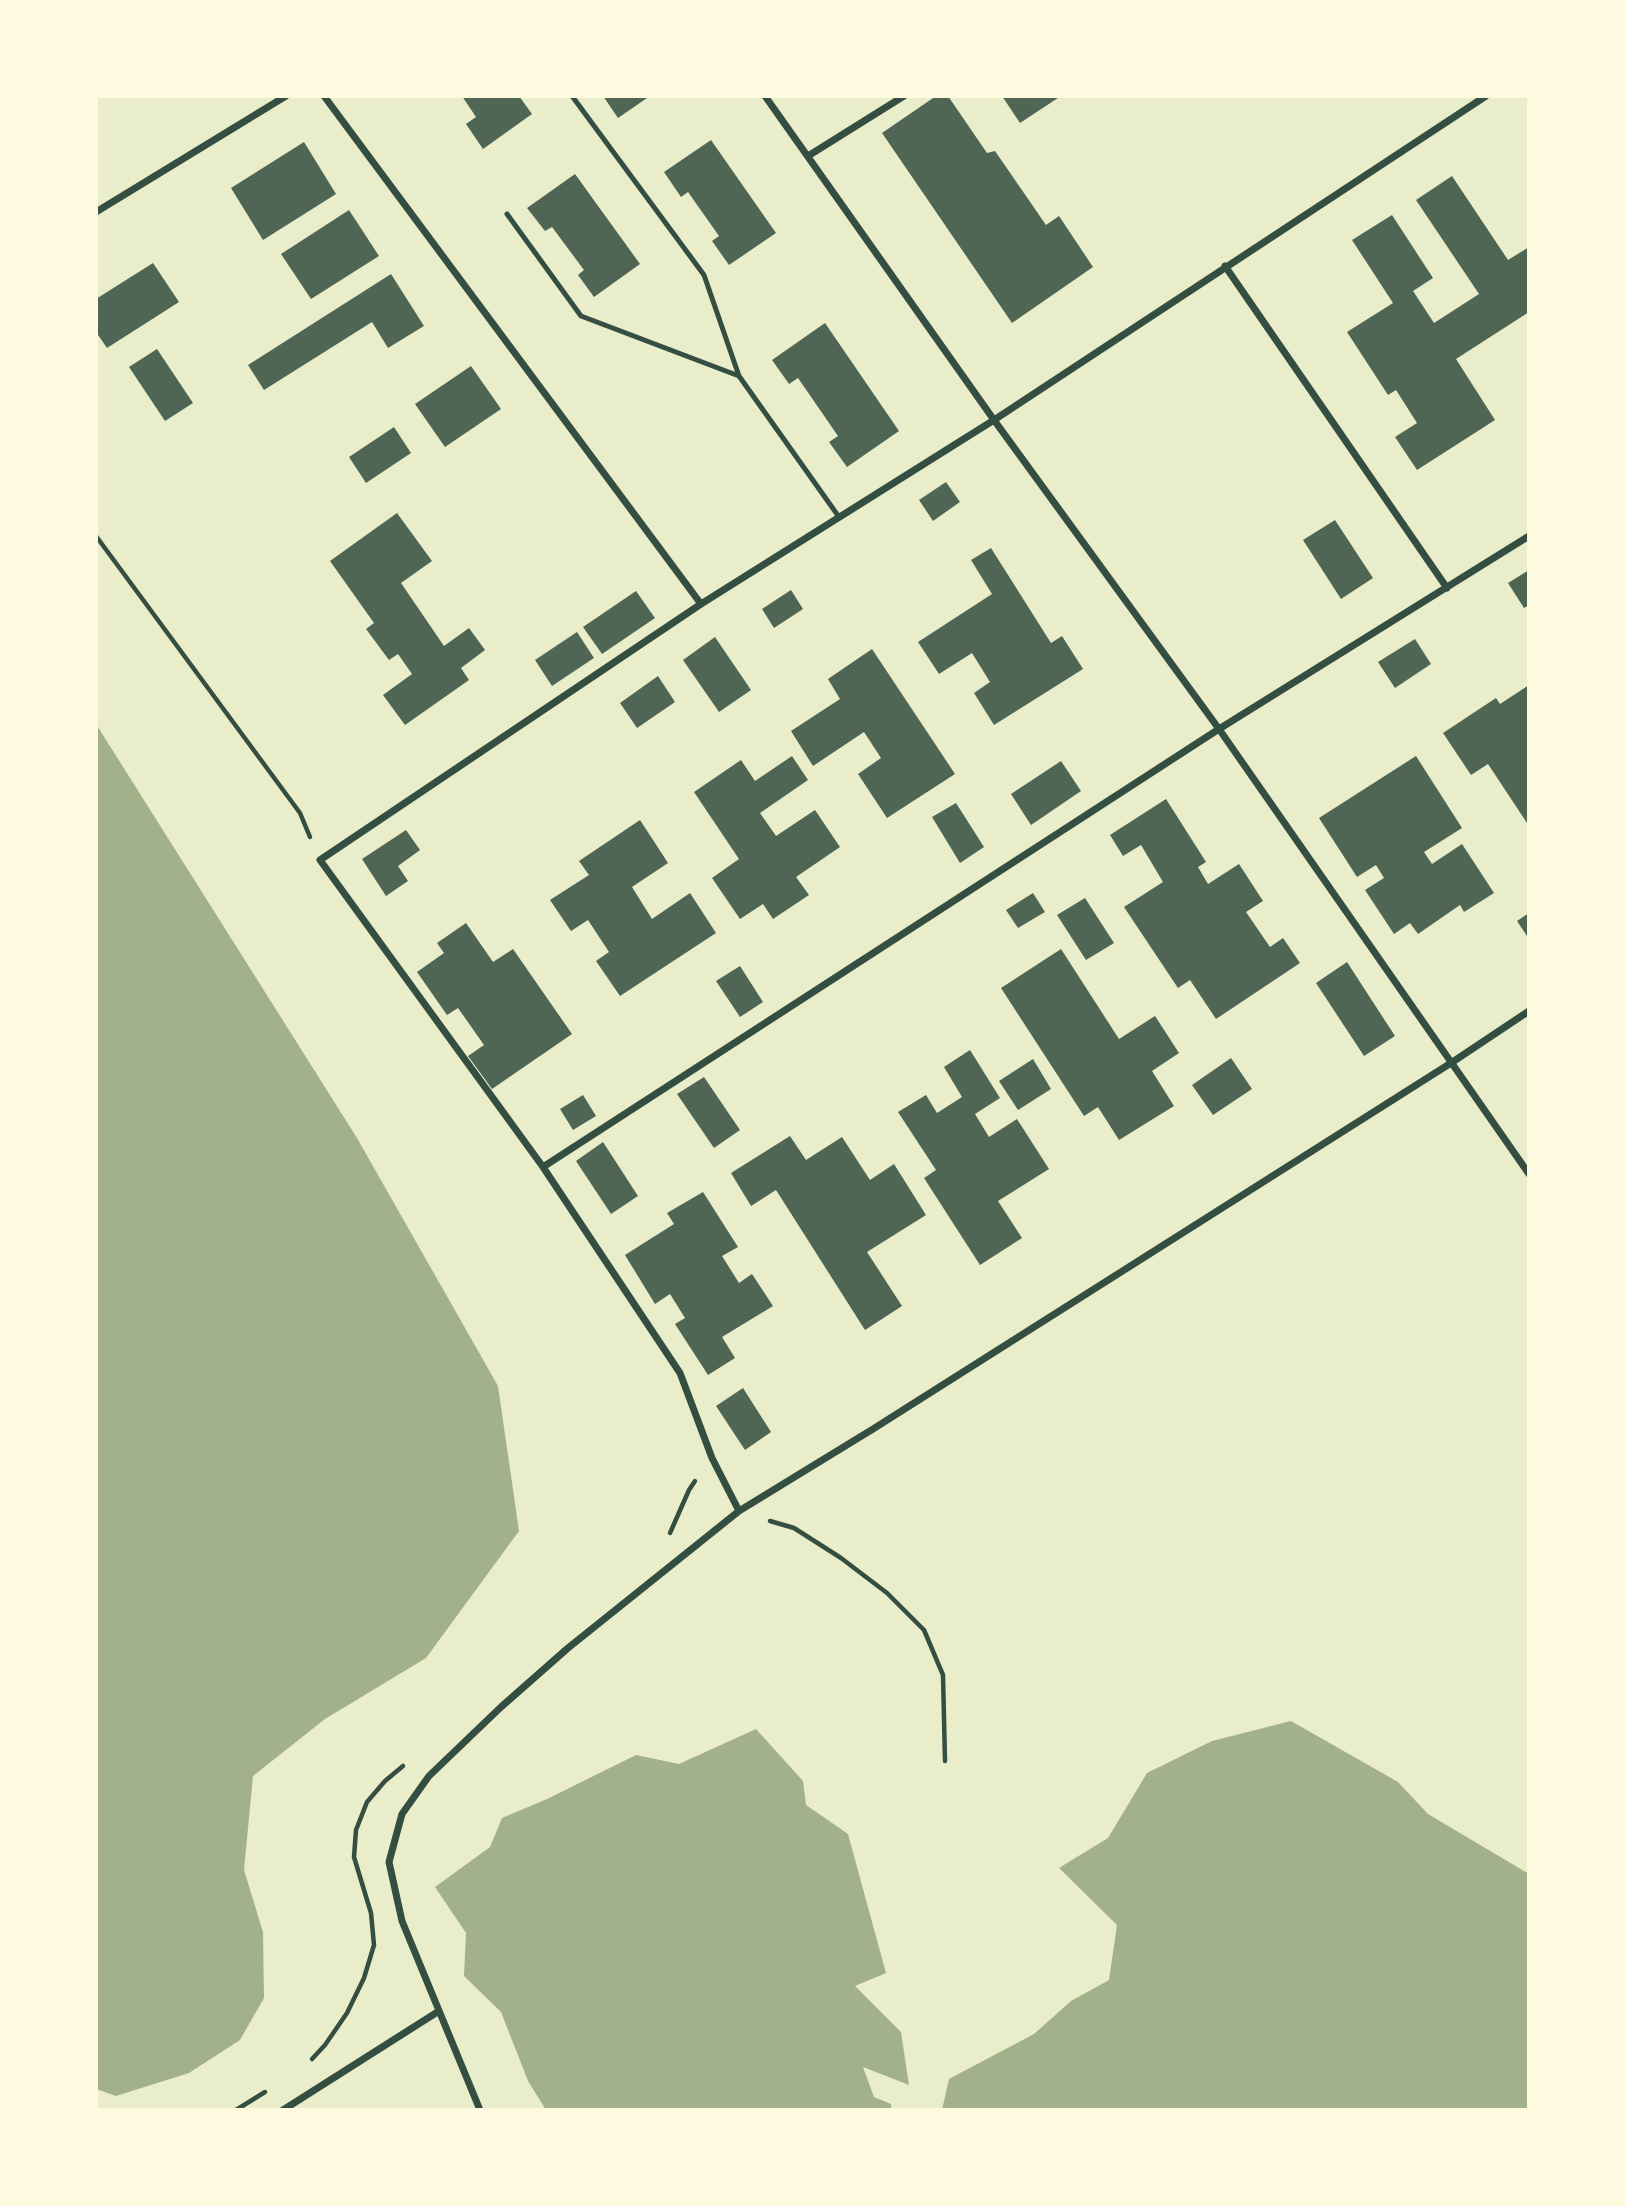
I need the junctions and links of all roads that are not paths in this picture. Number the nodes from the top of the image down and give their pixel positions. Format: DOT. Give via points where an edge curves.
graph roads {
  1 [pos="286,96"];
  2 [pos="324,96"];
  3 [pos="572,96"];
  4 [pos="765,96"];
  5 [pos="904,96"];
  6 [pos="1486,96"];
  7 [pos="808,156"];
  8 [pos="96,212"];
  9 [pos="507,214"];
  10 [pos="1225,266"];
  11 [pos="739,376"];
  12 [pos="994,420"];
  13 [pos="839,517"];
  14 [pos="1529,536"];
  15 [pos="1447,588"];
  16 [pos="701,604"];
  17 [pos="1219,729"];
  18 [pos="1529,1011"];
  19 [pos="1451,1063"];
  20 [pos="543,1167"];
  21 [pos="1529,1174"];
  22 [pos="739,1511"];
  23 [pos="439,2011"];
  24 [pos="283,2110"];
  25 [pos="480,2110"];
  1 -- 8 [label="street"];
  2 -- 16 [label="street"];
  3 -- 11 [label="lane" via="704,275"];
  4 -- 7 [label="street"];
  5 -- 7 [label="street"];
  6 -- 10 [label="street"];
  7 -- 12 [label="street"];
  9 -- 11 [label="lane" via="581,316"];
  10 -- 12 [label="street"];
  10 -- 15 [label="street"];
  11 -- 13 [label="lane"];
  12 -- 13 [label="street"];
  12 -- 17 [label="street"];
  13 -- 16 [label="street"];
  14 -- 15 [label="street"];
  15 -- 17 [label="street"];
  16 -- 20 [label="street" via="320,860"];
  17 -- 19 [label="street"];
  17 -- 20 [label="street"];
  18 -- 19 [label="street"];
  19 -- 21 [label="street"];
  19 -- 22 [label="street"];
  20 -- 22 [label="street" via="680,1373 712,1458"];
  22 -- 23 [label="street" via="501,1707 429,1776 402,1814 389,1862 402,1921"];
  23 -- 24 [label="street"];
  23 -- 25 [label="street"];
}
